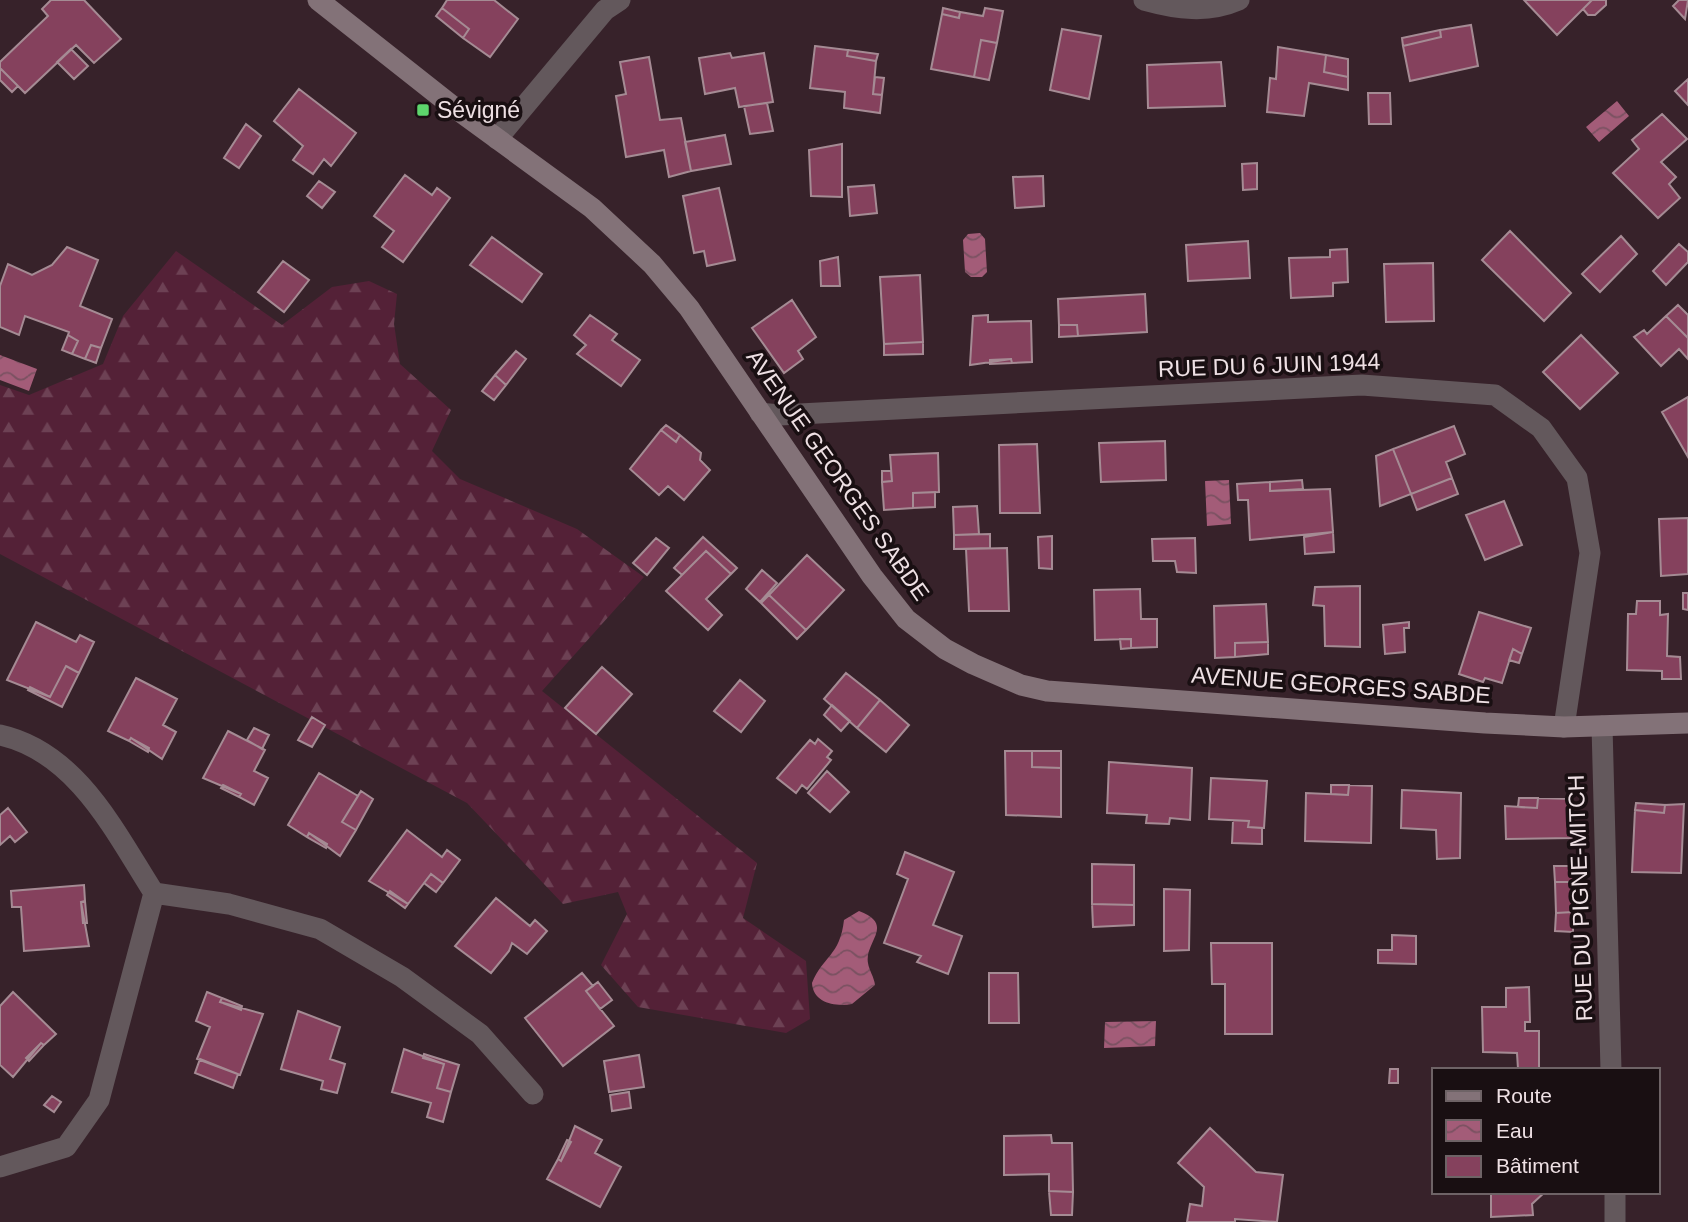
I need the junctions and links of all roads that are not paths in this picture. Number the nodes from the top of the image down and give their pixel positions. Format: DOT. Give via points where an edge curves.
graph roads {
  1 [pos="318,0"];
  2 [pos="620,0"];
  3 [pos="1144,0"];
  4 [pos="1239,0"];
  5 [pos="498,139"];
  6 [pos="760,413"];
  7 [pos="1688,723"];
  8 [pos="1602,726"];
  9 [pos="1564,727"];
  10 [pos="0,735"];
  11 [pos="154,892"];
  12 [pos="1611,1068"];
  13 [pos="533,1094"];
  14 [pos="0,1167"];
  15 [pos="1615,1194"];
  16 [pos="1615,1222"];
  1 -- 5 [label="street, AVENUE GEORGES SABDE"];
  2 -- 5 [label="street" via="605,10"];
  3 -- 4 [label="street" via="1180,10 1207,9"];
  5 -- 6 [label="street, AVENUE GEORGES SABDE" via="592,208 652,264 689,308"];
  6 -- 9 [label="street, AVENUE GEORGES SABDE" via="906,619 945,649 996,675 1047,691"];
  6 -- 9 [label="street, RUE DU 6 JUIN 1944" via="1362,385 1495,395 1541,428 1577,478 1590,554"];
  7 -- 8 [label="street, AVENUE GEORGES SABDE"];
  8 -- 9 [label="street, AVENUE GEORGES SABDE"];
  8 -- 12 [label="street, RUE DU PIGNE-MITCH"];
  10 -- 11 [label="street" via="49,758 84,788"];
  11 -- 13 [label="street" via="229,904 320,929 402,977 480,1034"];
  11 -- 14 [label="street" via="99,1100 66,1147"];
  15 -- 16 [label="street"];
}
